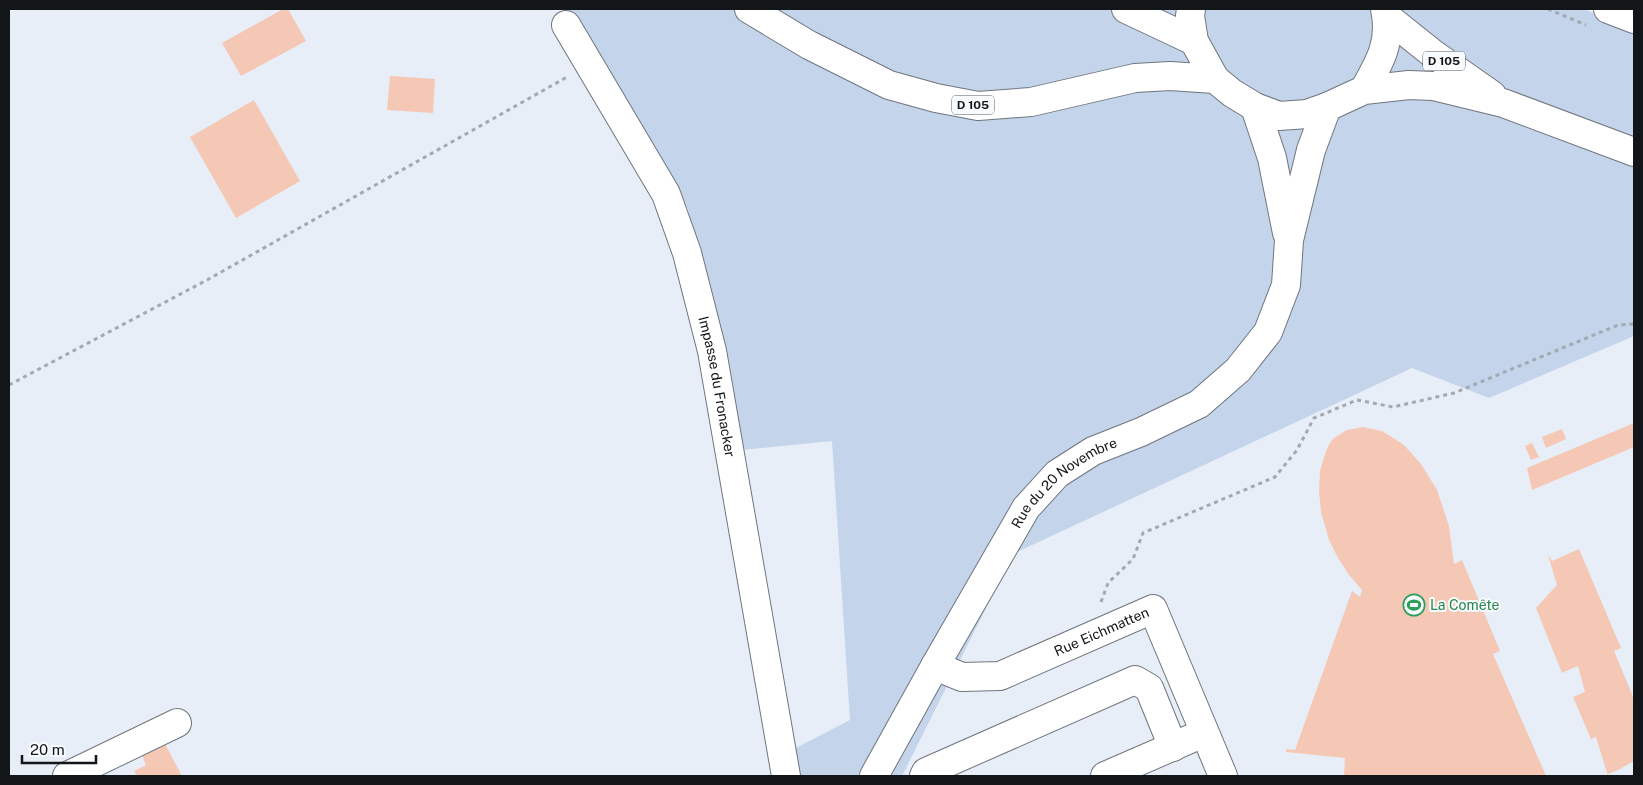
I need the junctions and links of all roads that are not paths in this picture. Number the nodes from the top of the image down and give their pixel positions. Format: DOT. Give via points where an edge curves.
graph roads {
  1 [pos="749,9"];
  2 [pos="1126,9"];
  3 [pos="1191,9"];
  4 [pos="1608,9"];
  5 [pos="1386,13"];
  6 [pos="1634,19"];
  7 [pos="566,25"];
  8 [pos="1194,41"];
  9 [pos="1215,79"];
  10 [pos="1364,90"];
  11 [pos="1503,102"];
  12 [pos="1255,107"];
  13 [pos="1327,108"];
  14 [pos="1634,152"];
  15 [pos="1289,240"];
  16 [pos="934,666"];
  17 [pos="177,723"];
  18 [pos="1205,733"];
  19 [pos="1173,747"];
  20 [pos="67,776"];
  21 [pos="786,776"];
  22 [pos="874,776"];
  23 [pos="924,776"];
  24 [pos="1105,776"];
  25 [pos="1223,776"];
  1 -- 9 [label="street, D 105" via="809,45 889,85 978,106 1031,102 1135,78"];
  2 -- 8 [label="street"];
  3 -- 8 [label="street"];
  4 -- 6 [label="street"];
  5 -- 10 [label="street" via="1386,46"];
  5 -- 11 [label="street, D 105" via="1432,52"];
  7 -- 21 [label="street, Impasse du Fronacker" via="666,194 687,252 712,351"];
  8 -- 9 [label="street"];
  9 -- 12 [label="street"];
  10 -- 11 [label="street, D 105" via="1433,86"];
  10 -- 13 [label="street"];
  11 -- 14 [label="street, D 105"];
  12 -- 13 [label="street" via="1280,116 1307,114"];
  12 -- 15 [label="street, Rue du 20 Novembre" via="1272,158"];
  13 -- 15 [label="street, Rue du 20 Novembre" via="1311,150"];
  15 -- 16 [label="street, Rue du 20 Novembre" via="1286,285 1268,332 1238,370 1199,404 1093,451 1057,474 1026,508"];
  16 -- 18 [label="street, Rue Eichmatten" via="962,677 1000,676 1153,609"];
  16 -- 22 [label="street, Rue du 20 Novembre"];
  17 -- 20 [label="street"];
  18 -- 19 [label="street"];
  18 -- 25 [label="street, Rue Eichmatten"];
  19 -- 23 [label="street" via="1149,688 1135,680 926,772"];
  19 -- 24 [label="street"];
}
